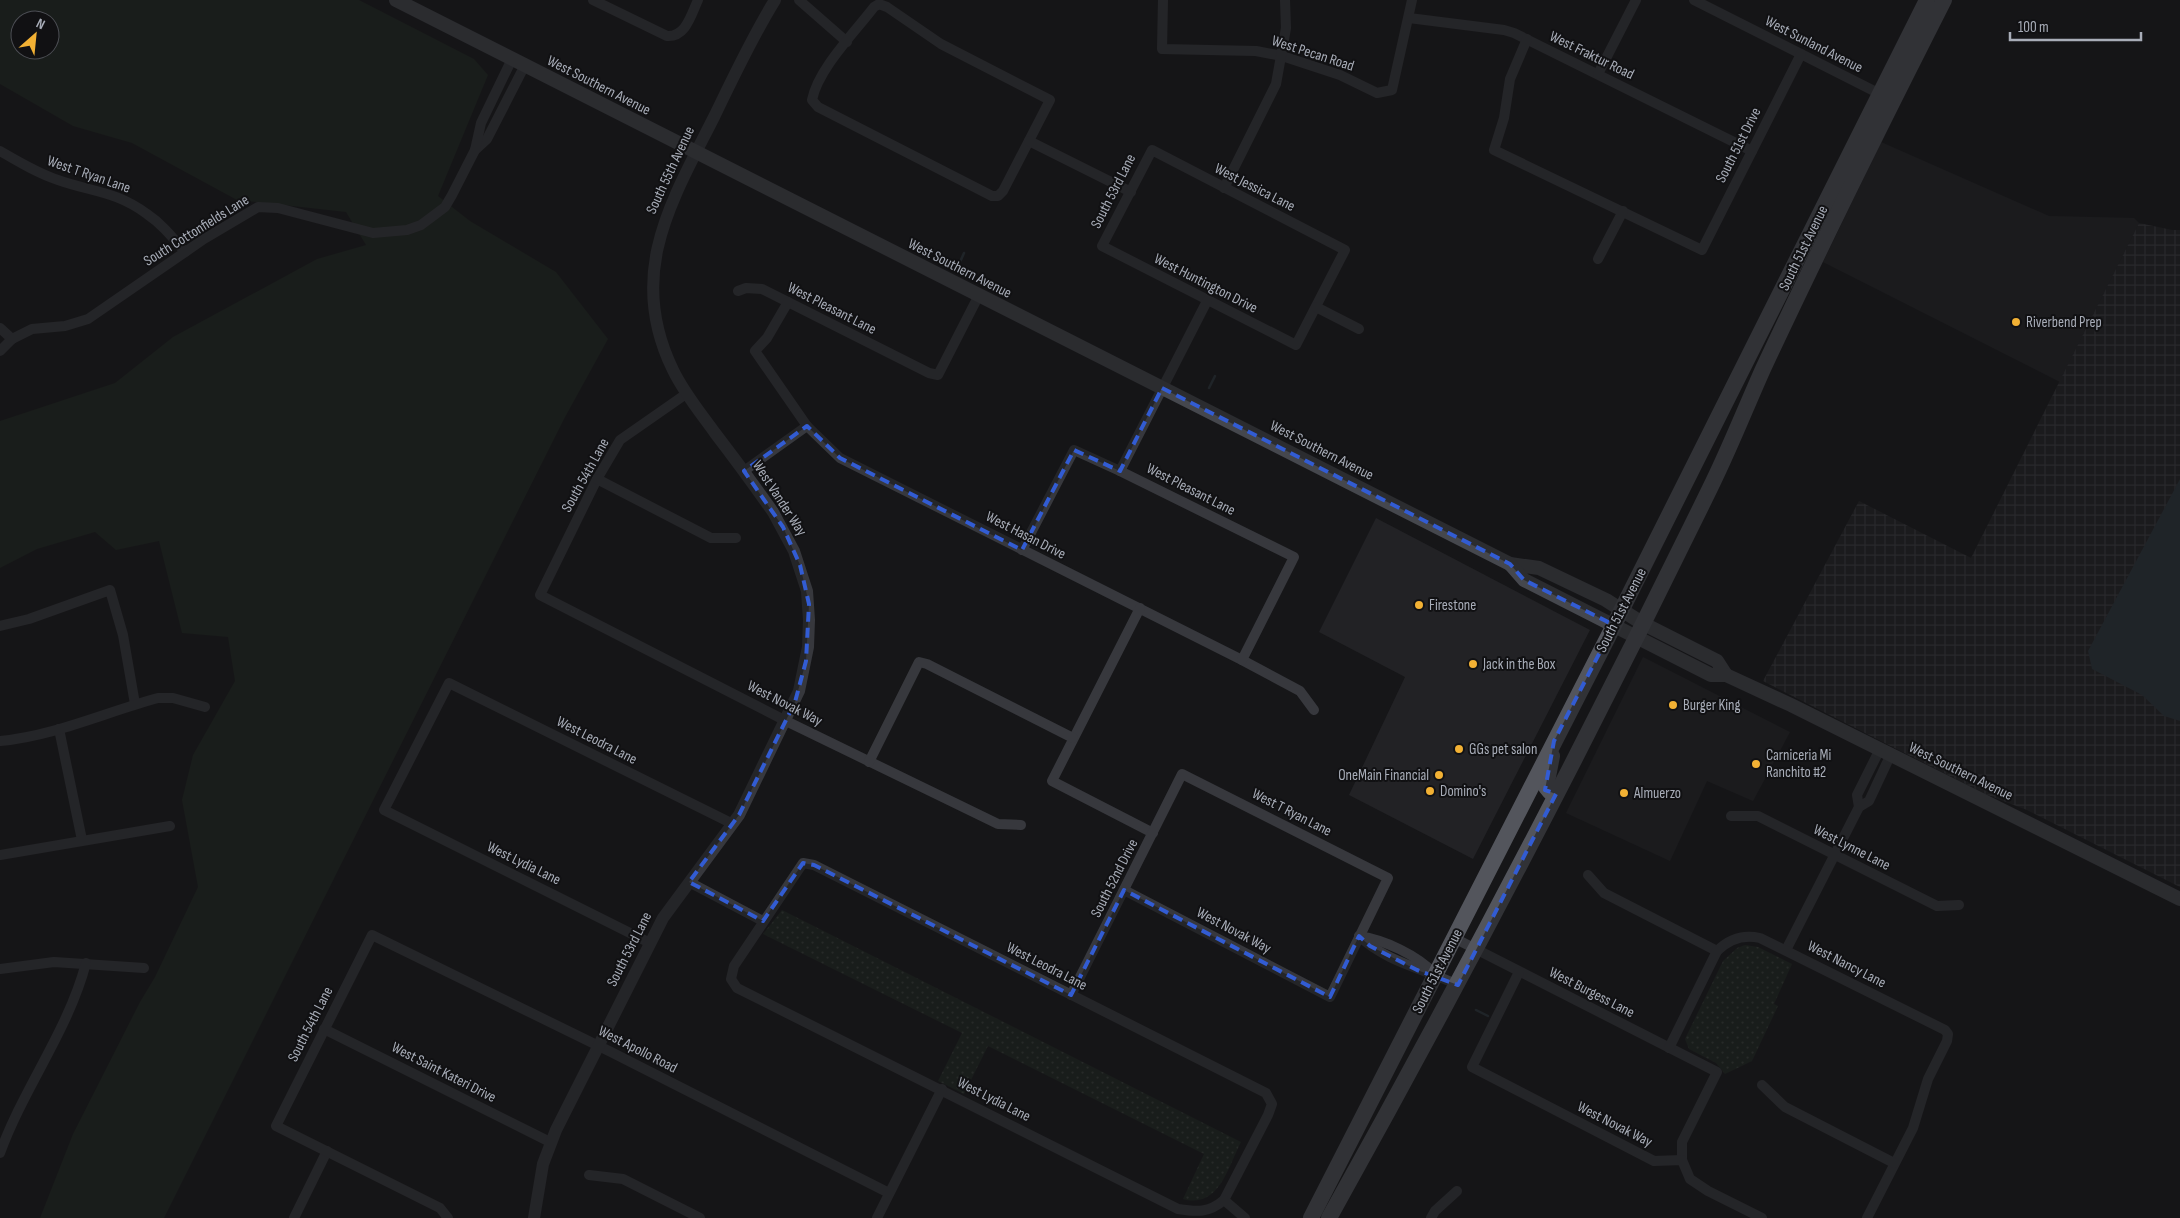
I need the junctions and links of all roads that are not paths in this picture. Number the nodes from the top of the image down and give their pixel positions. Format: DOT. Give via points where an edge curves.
graph roads {
  1 [pos="396,0"];
  2 [pos="593,0"];
  3 [pos="698,0"];
  4 [pos="775,0"];
  5 [pos="799,0"];
  6 [pos="1164,0"];
  7 [pos="1284,0"];
  8 [pos="1412,0"];
  9 [pos="1636,0"];
  10 [pos="1694,0"];
  11 [pos="1718,0"];
  12 [pos="1927,0"];
  13 [pos="1944,0"];
  14 [pos="1713,10"];
  15 [pos="1409,18"];
  16 [pos="1527,40"];
  17 [pos="847,42"];
  18 [pos="1801,54"];
  19 [pos="1282,56"];
  20 [pos="519,62"];
  21 [pos="1598,74"];
  22 [pos="1886,97"];
  23 [pos="488,108"];
  24 [pos="500,114"];
  25 [pos="1029,141"];
  26 [pos="474,150"];
  27 [pos="1152,150"];
  28 [pos="0,151"];
  29 [pos="1752,151"];
  30 [pos="696,152"];
  31 [pos="1224,188"];
  32 [pos="1131,192"];
  33 [pos="1623,211"];
  34 [pos="1102,246"];
  35 [pos="185,252"];
  36 [pos="1598,259"];
  37 [pos="738,291"];
  38 [pos="979,296"];
  39 [pos="1207,300"];
  40 [pos="788,302"];
  41 [pos="1316,307"];
  42 [pos="0,328"];
  43 [pos="1359,329"];
  44 [pos="12,339"];
  45 [pos="0,351"];
  46 [pos="1747,362"];
  47 [pos="1763,370"];
  48 [pos="1162,388"];
  49 [pos="686,394"];
  50 [pos="807,426"];
  51 [pos="744,471"];
  52 [pos="1120,471"];
  53 [pos="597,480"];
  54 [pos="736,538"];
  55 [pos="1022,550"];
  56 [pos="1510,564"];
  57 [pos="540,595"];
  58 [pos="1140,608"];
  59 [pos="1622,610"];
  60 [pos="1614,625"];
  61 [pos="0,626"];
  62 [pos="1639,630"];
  63 [pos="1242,660"];
  64 [pos="135,704"];
  65 [pos="205,707"];
  66 [pos="1314,710"];
  67 [pos="786,721"];
  68 [pos="59,729"];
  69 [pos="1074,738"];
  70 [pos="0,741"];
  71 [pos="1554,741"];
  72 [pos="1885,752"];
  73 [pos="869,762"];
  74 [pos="1182,774"];
  75 [pos="1556,794"];
  76 [pos="384,810"];
  77 [pos="1731,816"];
  78 [pos="733,824"];
  79 [pos="1021,825"];
  80 [pos="170,826"];
  81 [pos="1153,833"];
  82 [pos="82,840"];
  83 [pos="1835,854"];
  84 [pos="0,855"];
  85 [pos="1588,875"];
  86 [pos="689,882"];
  87 [pos="1124,890"];
  88 [pos="2180,899"];
  89 [pos="1959,905"];
  90 [pos="764,921"];
  91 [pos="372,935"];
  92 [pos="1359,936"];
  93 [pos="1454,938"];
  94 [pos="650,943"];
  95 [pos="1477,950"];
  96 [pos="1786,950"];
  97 [pos="1717,951"];
  98 [pos="86,963"];
  99 [pos="144,968"];
  100 [pos="0,969"];
  101 [pos="1519,972"];
  102 [pos="1436,974"];
  103 [pos="1458,985"];
  104 [pos="1071,995"];
  105 [pos="324,1029"];
  106 [pos="598,1046"];
  107 [pos="1669,1048"];
  108 [pos="1762,1085"];
  109 [pos="942,1089"];
  110 [pos="5,1124"];
  111 [pos="550,1142"];
  112 [pos="327,1151"];
  113 [pos="0,1153"];
  114 [pos="1682,1160"];
  115 [pos="1894,1163"];
  116 [pos="589,1175"];
  117 [pos="1457,1190"];
  118 [pos="889,1193"];
  119 [pos="1224,1200"];
  120 [pos="537,1215"];
  121 [pos="294,1218"];
  122 [pos="448,1218"];
  123 [pos="700,1218"];
  124 [pos="877,1218"];
  125 [pos="1244,1218"];
  126 [pos="1311,1218"];
  127 [pos="1329,1218"];
  128 [pos="1431,1218"];
  129 [pos="1762,1218"];
  130 [pos="1867,1218"];
  1 -- 20 [label="main road, West Southern Avenue"];
  2 -- 3 [label="street" via="667,36 681,33"];
  4 -- 30 [label="street, South 55th Avenue"];
  5 -- 17 [label="street"];
  6 -- 19 [label="street, West Pecan Road" via="1162,49 1256,51"];
  7 -- 19 [label="street" via="1286,28"];
  8 -- 15 [label="street"];
  9 -- 21 [label="street"];
  10 -- 14 [label="street, West Sunland Avenue"];
  11 -- 14 [label="street"];
  12 -- 22 [label="main road, South 51st Avenue"];
  13 -- 22 [label="main road, South 51st Avenue"];
  14 -- 18 [label="street, West Sunland Avenue"];
  15 -- 16 [label="street, West Fraktur Road" via="1504,30"];
  15 -- 19 [label="street, West Pecan Road" via="1392,90 1377,93 1340,75"];
  16 -- 21 [label="street, West Fraktur Road"];
  16 -- 33 [label="street" via="1510,79 1504,118 1494,150"];
  17 -- 25 [label="street" via="874,7 880,4 887,7 941,44 1050,100"];
  17 -- 25 [label="street" via="827,67 814,91 812,100 818,107 992,196 1003,191"];
  18 -- 22 [label="street, West Sunland Avenue"];
  18 -- 29 [label="street, South 51st Drive"];
  19 -- 31 [label="street" via="1276,84"];
  20 -- 23 [label="street, South Cottonfields Lane"];
  20 -- 24 [label="street, South Cottonfields Lane"];
  20 -- 30 [label="main road, West Southern Avenue"];
  21 -- 29 [label="street, West Fraktur Road"];
  22 -- 46 [label="main road, South 51st Avenue"];
  22 -- 47 [label="main road, South 51st Avenue"];
  23 -- 24 [label="street"];
  23 -- 26 [label="street, South Cottonfields Lane"];
  24 -- 26 [label="street, South Cottonfields Lane" via="487,139"];
  25 -- 32 [label="street"];
  26 -- 35 [label="street, South Cottonfields Lane" via="445,207 421,226 373,233 264,206 250,210"];
  27 -- 31 [label="street, West Jessica Lane"];
  27 -- 32 [label="street, South 53rd Lane"];
  28 -- 35 [label="street, West T Ryan Lane" via="38,173 97,189 132,204 157,221"];
  29 -- 33 [label="street, South 51st Drive" via="1702,250"];
  30 -- 38 [label="main road, West Southern Avenue"];
  30 -- 49 [label="street, South 55th Avenue" via="663,222 654,274 654,303 662,342"];
  31 -- 41 [label="street, West Jessica Lane" via="1345,250"];
  32 -- 34 [label="street, South 53rd Lane"];
  33 -- 36 [label="street"];
  34 -- 39 [label="street, West Huntington Drive"];
  35 -- 44 [label="street, South Cottonfields Lane" via="88,319 65,326 32,329"];
  37 -- 40 [label="street, West Pleasant Lane" via="762,289"];
  38 -- 40 [label="street, West Pleasant Lane" via="938,375 929,374"];
  38 -- 48 [label="main road, West Southern Avenue"];
  39 -- 41 [label="street, West Huntington Drive" via="1296,346"];
  39 -- 48 [label="street"];
  40 -- 50 [label="street, West Hasan Drive" via="767,338 755,351"];
  41 -- 43 [label="street"];
  42 -- 44 [label="street"];
  44 -- 45 [label="street, South Cottonfields Lane"];
  46 -- 47 [label="main road"];
  46 -- 59 [label="main road, South 51st Avenue"];
  47 -- 62 [label="main road, South 51st Avenue" via="1715,478"];
  48 -- 52 [label="street"];
  48 -- 56 [label="main road, West Southern Avenue"];
  49 -- 51 [label="street, West Vander Way"];
  49 -- 53 [label="street, South 54th Lane" via="620,440"];
  50 -- 51 [label="street"];
  50 -- 55 [label="street, West Hasan Drive" via="840,458"];
  51 -- 67 [label="street, West Vander Way" via="783,527 807,591 806,661 799,691"];
  52 -- 55 [label="street, West Pleasant Lane" via="1074,450"];
  52 -- 63 [label="street, West Pleasant Lane" via="1294,557"];
  53 -- 54 [label="street" via="711,538"];
  53 -- 57 [label="street, South 54th Lane"];
  55 -- 58 [label="street, West Hasan Drive"];
  56 -- 59 [label="main road, West Southern Avenue" via="1539,568"];
  56 -- 60 [label="main road, West Southern Avenue" via="1524,580"];
  57 -- 67 [label="street, West Novak Way"];
  58 -- 63 [label="street, West Hasan Drive"];
  58 -- 69 [label="street"];
  59 -- 60 [label="main road, South 51st Avenue"];
  59 -- 62 [label="main road, West Southern Avenue"];
  60 -- 62 [label="main road, West Southern Avenue"];
  60 -- 71 [label="main road, South 51st Avenue"];
  61 -- 64 [label="street" via="110,590 124,635"];
  62 -- 72 [label="main road, West Southern Avenue" via="1717,660 1726,675"];
  62 -- 75 [label="main road, South 51st Avenue"];
  63 -- 66 [label="street, West Hasan Drive" via="1300,691"];
  64 -- 65 [label="street" via="173,698"];
  64 -- 68 [label="street"];
  67 -- 73 [label="street, West Novak Way"];
  67 -- 78 [label="street, South 53rd Lane"];
  68 -- 70 [label="street"];
  68 -- 82 [label="street"];
  69 -- 73 [label="street" via="919,662"];
  69 -- 81 [label="street" via="1052,781"];
  71 -- 75 [label="main road" via="1546,787"];
  71 -- 93 [label="main road, South 51st Avenue"];
  72 -- 83 [label="street" via="1868,801 1859,807"];
  72 -- 88 [label="main road, West Southern Avenue"];
  73 -- 79 [label="street, West Novak Way" via="998,824"];
  74 -- 81 [label="street, South 52nd Drive"];
  74 -- 92 [label="street, West T Ryan Lane" via="1388,878"];
  75 -- 95 [label="main road, South 51st Avenue"];
  76 -- 78 [label="street, West Leodra Lane" via="449,683"];
  76 -- 94 [label="street, West Lydia Lane"];
  77 -- 83 [label="street, West Lynne Lane" via="1758,816"];
  78 -- 86 [label="street, South 53rd Lane"];
  80 -- 82 [label="street"];
  81 -- 87 [label="street, South 52nd Drive"];
  82 -- 84 [label="street"];
  83 -- 89 [label="street, West Lynne Lane" via="1937,906"];
  83 -- 96 [label="street"];
  85 -- 97 [label="street" via="1604,893"];
  86 -- 90 [label="street"];
  86 -- 94 [label="street, South 53rd Lane" via="670,907"];
  87 -- 92 [label="street, West Novak Way" via="1330,997"];
  87 -- 104 [label="street, South 52nd Drive"];
  90 -- 104 [label="street, West Leodra Lane" via="803,863 814,865"];
  90 -- 109 [label="street, West Lydia Lane" via="734,966 731,979 737,988"];
  91 -- 105 [label="street, South 54th Lane"];
  91 -- 106 [label="street, West Apollo Road"];
  92 -- 102 [label="street" via="1370,946 1417,970"];
  93 -- 95 [label="street, West Burgess Lane"];
  93 -- 102 [label="main road, South 51st Avenue"];
  94 -- 106 [label="street, South 53rd Lane"];
  95 -- 101 [label="street, West Burgess Lane"];
  95 -- 103 [label="main road, South 51st Avenue"];
  96 -- 97 [label="street, West Nancy Lane" via="1752,936 1729,941"];
  96 -- 115 [label="street, West Nancy Lane" via="1942,1028 1948,1034 1928,1079 1913,1128"];
  97 -- 107 [label="street"];
  98 -- 99 [label="street"];
  98 -- 100 [label="street" via="54,962"];
  98 -- 110 [label="street" via="70,1011"];
  101 -- 107 [label="street, West Burgess Lane"];
  101 -- 114 [label="street, West Novak Way" via="1472,1068 1654,1161"];
  102 -- 103 [label="street"];
  102 -- 126 [label="main road, South 51st Avenue"];
  103 -- 127 [label="main road, South 51st Avenue"];
  104 -- 119 [label="street, West Leodra Lane" via="1266,1093 1272,1104"];
  105 -- 111 [label="street, West Saint Kateri Drive"];
  105 -- 112 [label="street, South 54th Lane" via="276,1126"];
  106 -- 111 [label="street, South 53rd Lane"];
  106 -- 118 [label="street, West Apollo Road"];
  107 -- 114 [label="street, West Burgess Lane" via="1717,1072 1682,1142"];
  108 -- 115 [label="street" via="1785,1108"];
  109 -- 118 [label="street"];
  109 -- 119 [label="street, West Lydia Lane" via="1178,1209 1202,1212 1214,1209"];
  110 -- 113 [label="street"];
  111 -- 120 [label="street, South 53rd Lane" via="541,1174"];
  112 -- 121 [label="street"];
  112 -- 122 [label="street" via="440,1208"];
  114 -- 129 [label="street" via="1690,1179 1708,1192"];
  115 -- 130 [label="street"];
  116 -- 123 [label="street" via="623,1179"];
  117 -- 128 [label="street" via="1434,1211"];
  118 -- 124 [label="street"];
  119 -- 125 [label="street"];
}
